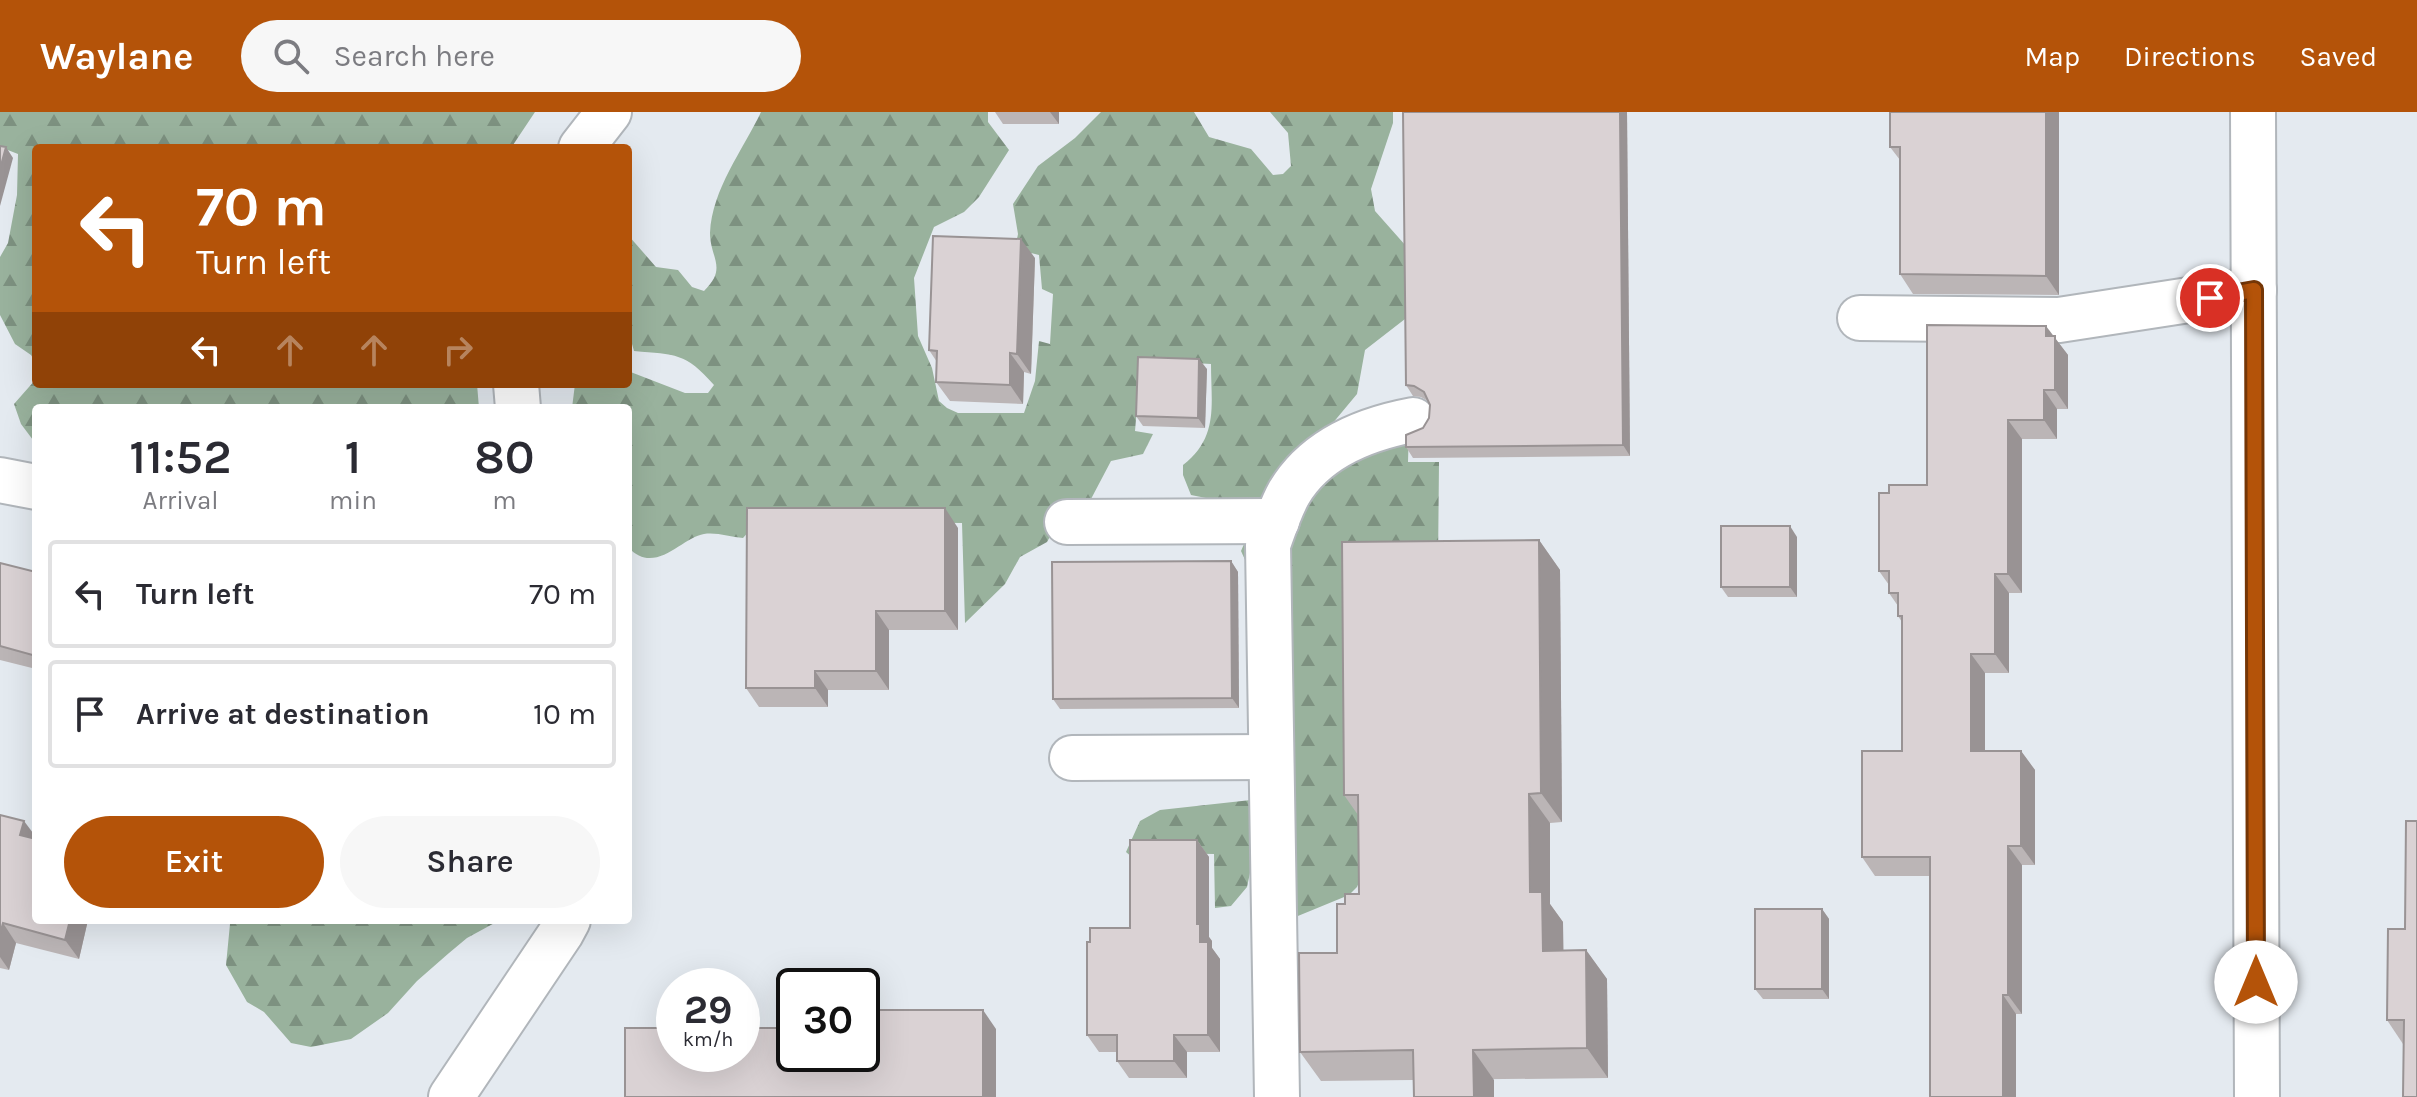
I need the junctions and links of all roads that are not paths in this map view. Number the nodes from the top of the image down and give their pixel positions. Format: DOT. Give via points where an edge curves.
graph roads {
  1 [pos="609,112"];
  2 [pos="2253,112"];
  3 [pos="584,144"];
  4 [pos="2254,290"];
  5 [pos="1860,318"];
  6 [pos="1413,420"];
  7 [pos="0,480"];
  8 [pos="32,486"];
  9 [pos="1277,521"];
  10 [pos="1067,522"];
  11 [pos="1270,757"];
  12 [pos="1072,758"];
  13 [pos="565,924"];
  14 [pos="451,1097"];
  15 [pos="1277,1097"];
  16 [pos="2257,1097"];
  1 -- 3 [label="street"];
  2 -- 4 [label="street"];
  4 -- 5 [label="street" via="2059,320"];
  4 -- 16 [label="street"];
  6 -- 9 [label="street" via="1379,426 1318,459 1289,493"];
  7 -- 8 [label="street"];
  9 -- 10 [label="street"];
  9 -- 11 [label="street" via="1268,545"];
  11 -- 12 [label="street"];
  11 -- 15 [label="street"];
  13 -- 14 [label="street"];
}
